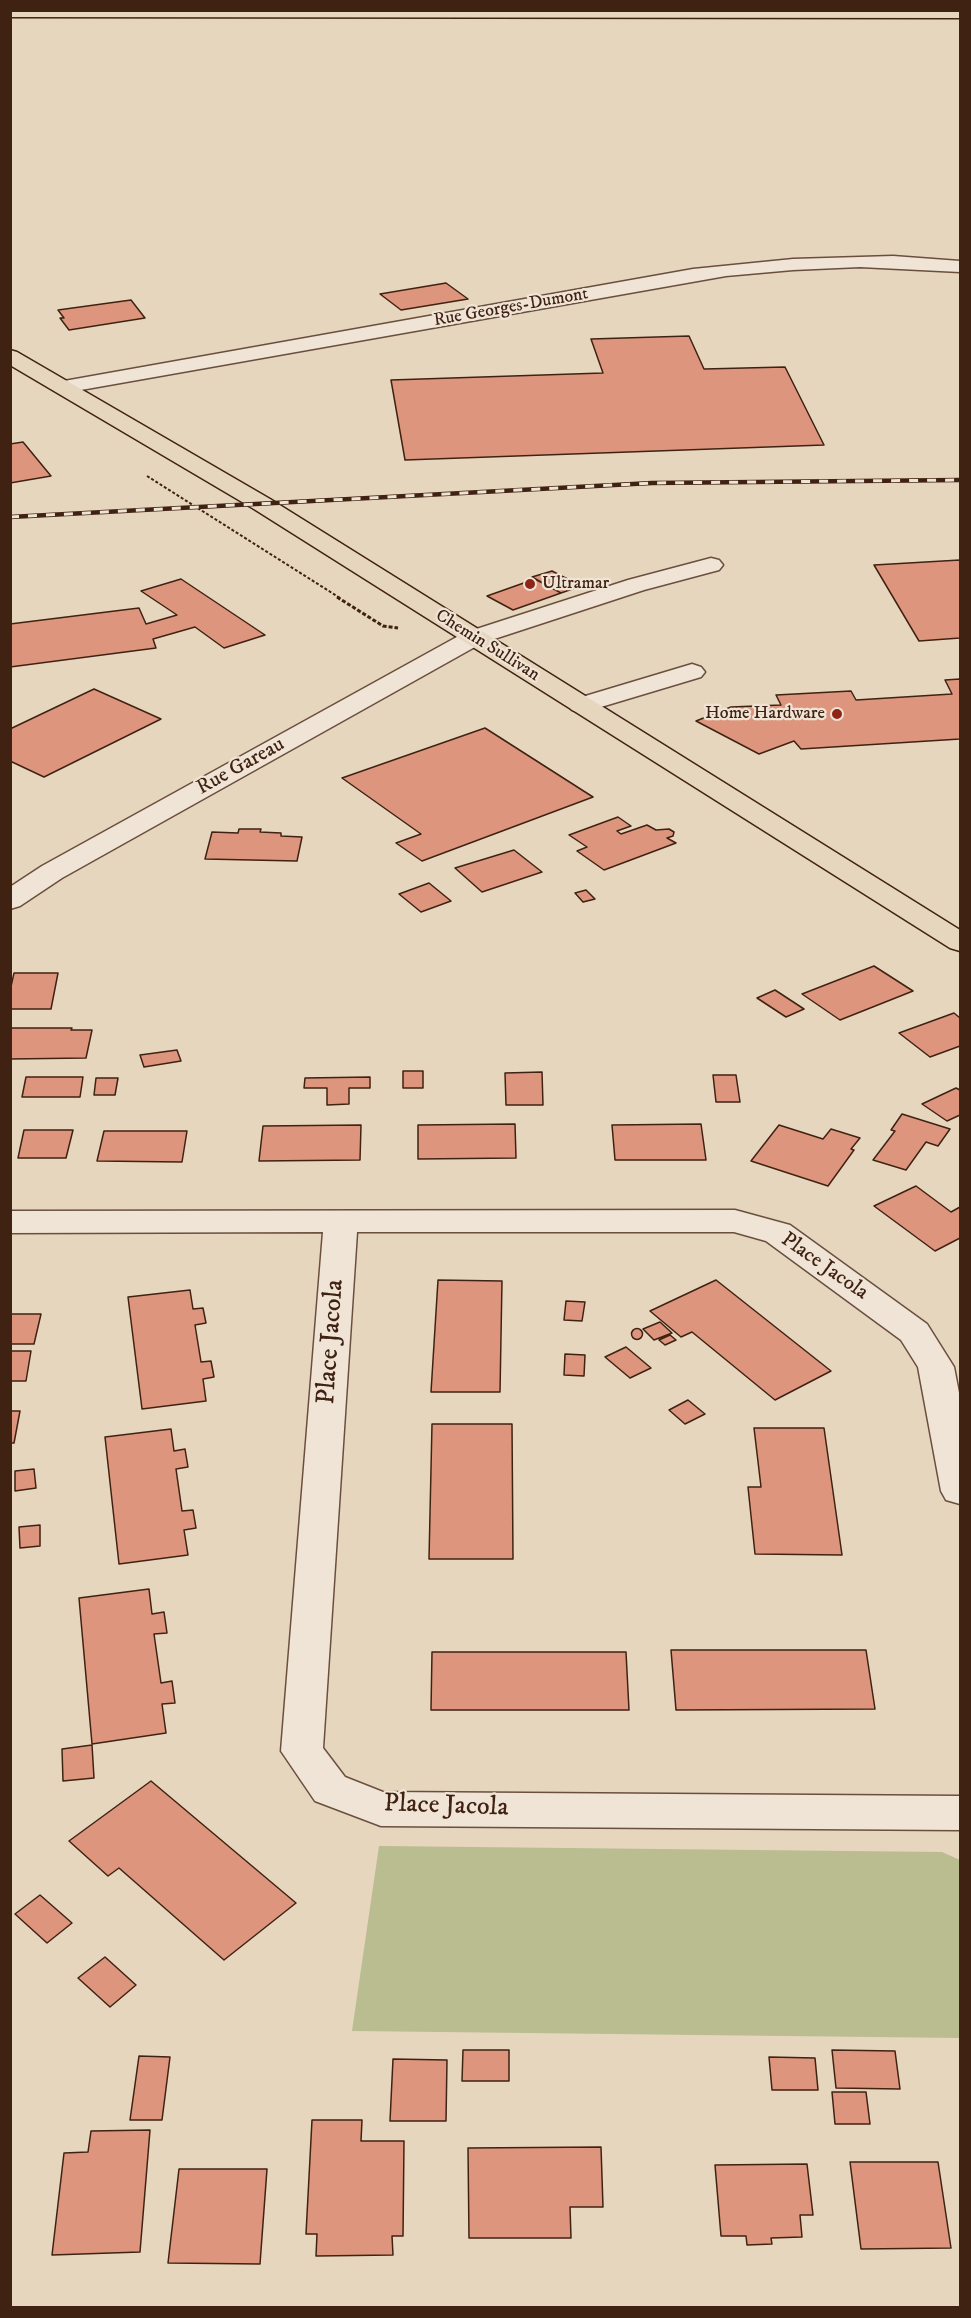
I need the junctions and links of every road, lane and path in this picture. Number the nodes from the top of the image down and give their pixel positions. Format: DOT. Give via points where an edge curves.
graph roads {
  1 [pos="10,13"];
  2 [pos="960,14"];
  3 [pos="960,267"];
  4 [pos="10,356"];
  5 [pos="64,387"];
  6 [pos="147,476"];
  7 [pos="711,565"];
  8 [pos="405,629"];
  9 [pos="473,638"];
  10 [pos="692,672"];
  11 [pos="581,705"];
  12 [pos="10,900"];
  13 [pos="960,942"];
  14 [pos="10,1222"];
  15 [pos="341,1223"];
  16 [pos="960,1491"];
  17 [pos="960,1814"];
  1 -- 2 [label="main road"];
  3 -- 5 [label="street, Rue Georges-Dumont" via="846,262 773,265 693,275"];
  4 -- 5 [label="main road, Chemin Sullivan"];
  5 -- 9 [label="main road, Chemin Sullivan" via="262,504"];
  6 -- 8 [label="path" via="383,626"];
  7 -- 9 [label="street, Rue Gareau"];
  9 -- 11 [label="main road, Chemin Sullivan"];
  9 -- 12 [label="street, Rue Gareau" via="52,872"];
  10 -- 11 [label="street"];
  11 -- 13 [label="main road, Chemin Sullivan"];
  14 -- 15 [label="street, Place Jacola"];
  15 -- 16 [label="street, Place Jacola" via="735,1221 778,1233 914,1332 936,1367"];
  15 -- 17 [label="street, Place Jacola" via="302,1751 330,1789 381,1809"];
}
